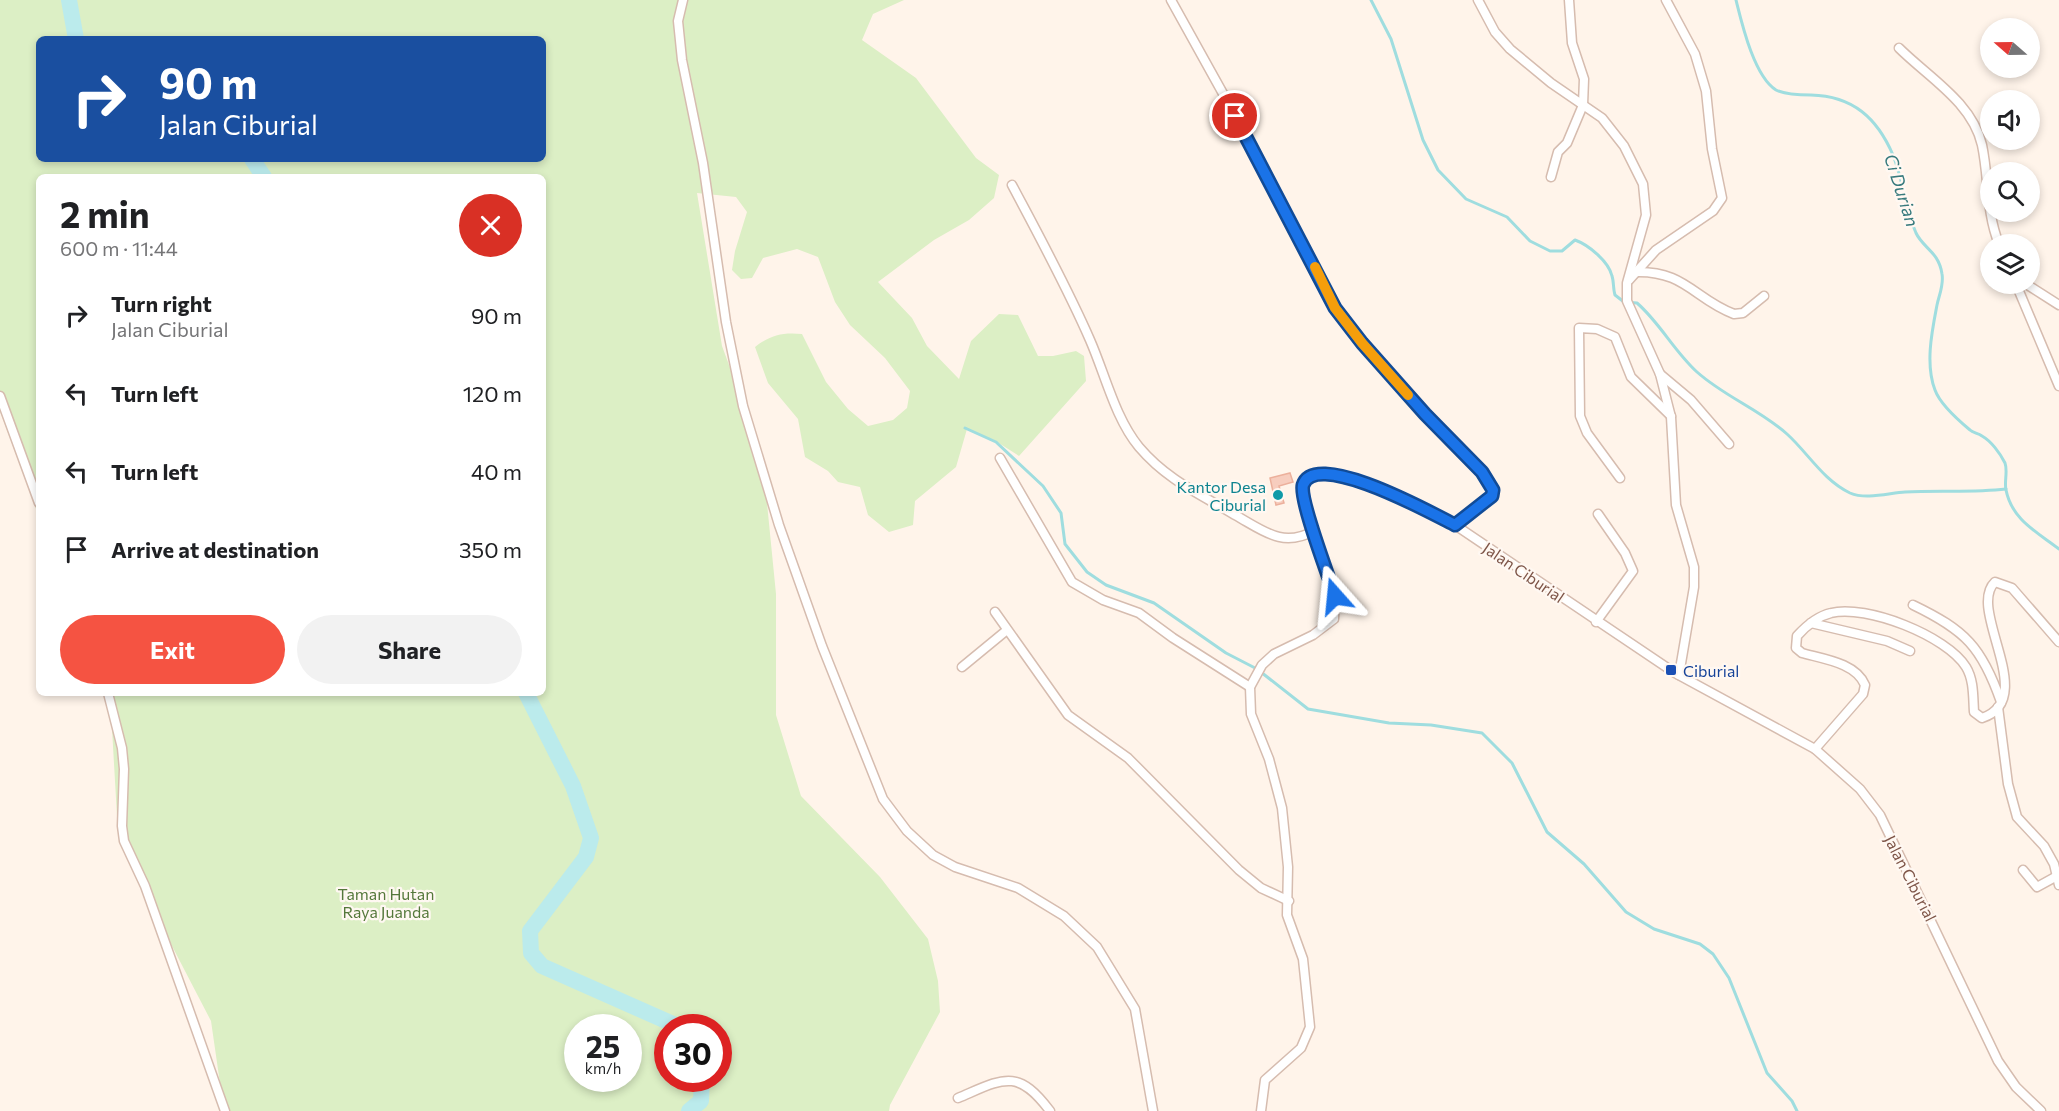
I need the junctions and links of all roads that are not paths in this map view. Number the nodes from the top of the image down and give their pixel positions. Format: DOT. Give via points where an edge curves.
graph roads {
  1 [pos="683,0"];
  2 [pos="1171,0"];
  3 [pos="1569,0"];
  4 [pos="1666,0"];
  5 [pos="1482,2"];
  6 [pos="1899,48"];
  7 [pos="1583,105"];
  8 [pos="1551,177"];
  9 [pos="1012,185"];
  10 [pos="1996,234"];
  11 [pos="1634,272"];
  12 [pos="1627,283"];
  13 [pos="2040,293"];
  14 [pos="2020,294"];
  15 [pos="1764,296"];
  16 [pos="2059,305"];
  17 [pos="1660,374"];
  18 [pos="2059,386"];
  19 [pos="0,396"];
  20 [pos="1671,417"];
  21 [pos="1729,444"];
  22 [pos="1000,458"];
  23 [pos="1620,478"];
  24 [pos="36,495"];
  25 [pos="1598,514"];
  26 [pos="1455,525"];
  27 [pos="1314,531"];
  28 [pos="1912,605"];
  29 [pos="995,612"];
  30 [pos="1596,622"];
  31 [pos="1811,623"];
  32 [pos="1007,630"];
  33 [pos="2059,642"];
  34 [pos="1910,651"];
  35 [pos="962,668"];
  36 [pos="1679,675"];
  37 [pos="1250,687"];
  38 [pos="109,696"];
  39 [pos="1999,704"];
  40 [pos="1815,749"];
  41 [pos="2023,870"];
  42 [pos="2058,881"];
  43 [pos="1289,901"];
  44 [pos="958,1098"];
  45 [pos="225,1111"];
  46 [pos="1050,1111"];
  47 [pos="1153,1111"];
  48 [pos="1261,1111"];
  49 [pos="2041,1111"];
  1 -- 47 [label="street" via="678,21 682,60 743,406 779,525 826,657 883,799 907,831 933,855 955,867 1018,888 1064,916 1097,947 1135,1009"];
  2 -- 26 [label="street" via="1335,308 1362,343 1490,482 1492,496"];
  3 -- 7 [label="street" via="1572,43 1584,79"];
  4 -- 11 [label="street" via="1695,54 1706,91 1722,198 1713,211 1668,240"];
  5 -- 7 [label="street" via="1495,32 1510,48"];
  6 -- 10 [label="street" via="1959,103 1976,129"];
  7 -- 8 [label="street" via="1567,143 1558,153"];
  7 -- 12 [label="street" via="1602,118 1616,135 1637,168 1646,196 1644,227"];
  9 -- 27 [label="street" via="1048,251 1139,447 1196,494 1261,530 1291,540"];
  11 -- 12 [label="street"];
  11 -- 15 [label="street" via="1667,275 1734,314 1743,313"];
  12 -- 17 [label="street" via="1632,313"];
  13 -- 16 [label="street"];
  14 -- 18 [label="street"];
  17 -- 20 [label="street"];
  17 -- 21 [label="street" via="1691,400"];
  19 -- 24 [label="street"];
  20 -- 23 [label="street" via="1631,377 1615,337 1597,329 1579,328 1581,416 1587,433"];
  20 -- 36 [label="street" via="1676,505 1694,567"];
  22 -- 37 [label="street" via="1072,582 1103,600 1139,613"];
  25 -- 30 [label="street" via="1633,572"];
  26 -- 27 [label="street, Jalan Ciburial" via="1368,483 1318,474 1307,480 1303,488"];
  26 -- 30 [label="street, Jalan Ciburial"];
  27 -- 37 [label="street, Jalan Ciburial" via="1335,596 1334,619 1313,635 1274,654 1262,665"];
  28 -- 39 [label="street" via="1944,621 1975,646 1984,658"];
  29 -- 32 [label="street"];
  30 -- 36 [label="street, Jalan Ciburial"];
  31 -- 34 [label="street" via="1887,641"];
  31 -- 39 [label="street" via="1831,613 1852,612 1923,632 1945,645 1966,666 1976,716 1988,716"];
  31 -- 40 [label="street" via="1797,636 1796,648 1851,669 1863,678 1866,686"];
  32 -- 35 [label="street"];
  32 -- 43 [label="street" via="1068,716 1128,758 1239,870 1261,888"];
  33 -- 39 [label="street" via="2012,588 1995,582 1991,586 1988,603 2004,673 2004,693"];
  36 -- 40 [label="street, Jalan Ciburial"];
  37 -- 43 [label="street" via="1251,714 1282,807"];
  38 -- 45 [label="street" via="122,748 124,841 145,885"];
  39 -- 42 [label="street" via="2008,784 2017,817 2044,846"];
  40 -- 49 [label="street, Jalan Ciburial" via="1860,789 1880,815 1998,1061 2016,1087"];
  41 -- 42 [label="street" via="2037,887"];
  43 -- 48 [label="street" via="1287,915 1306,978 1310,1026 1301,1048 1265,1080"];
  44 -- 46 [label="street" via="997,1082 1015,1080 1033,1090"];
}
